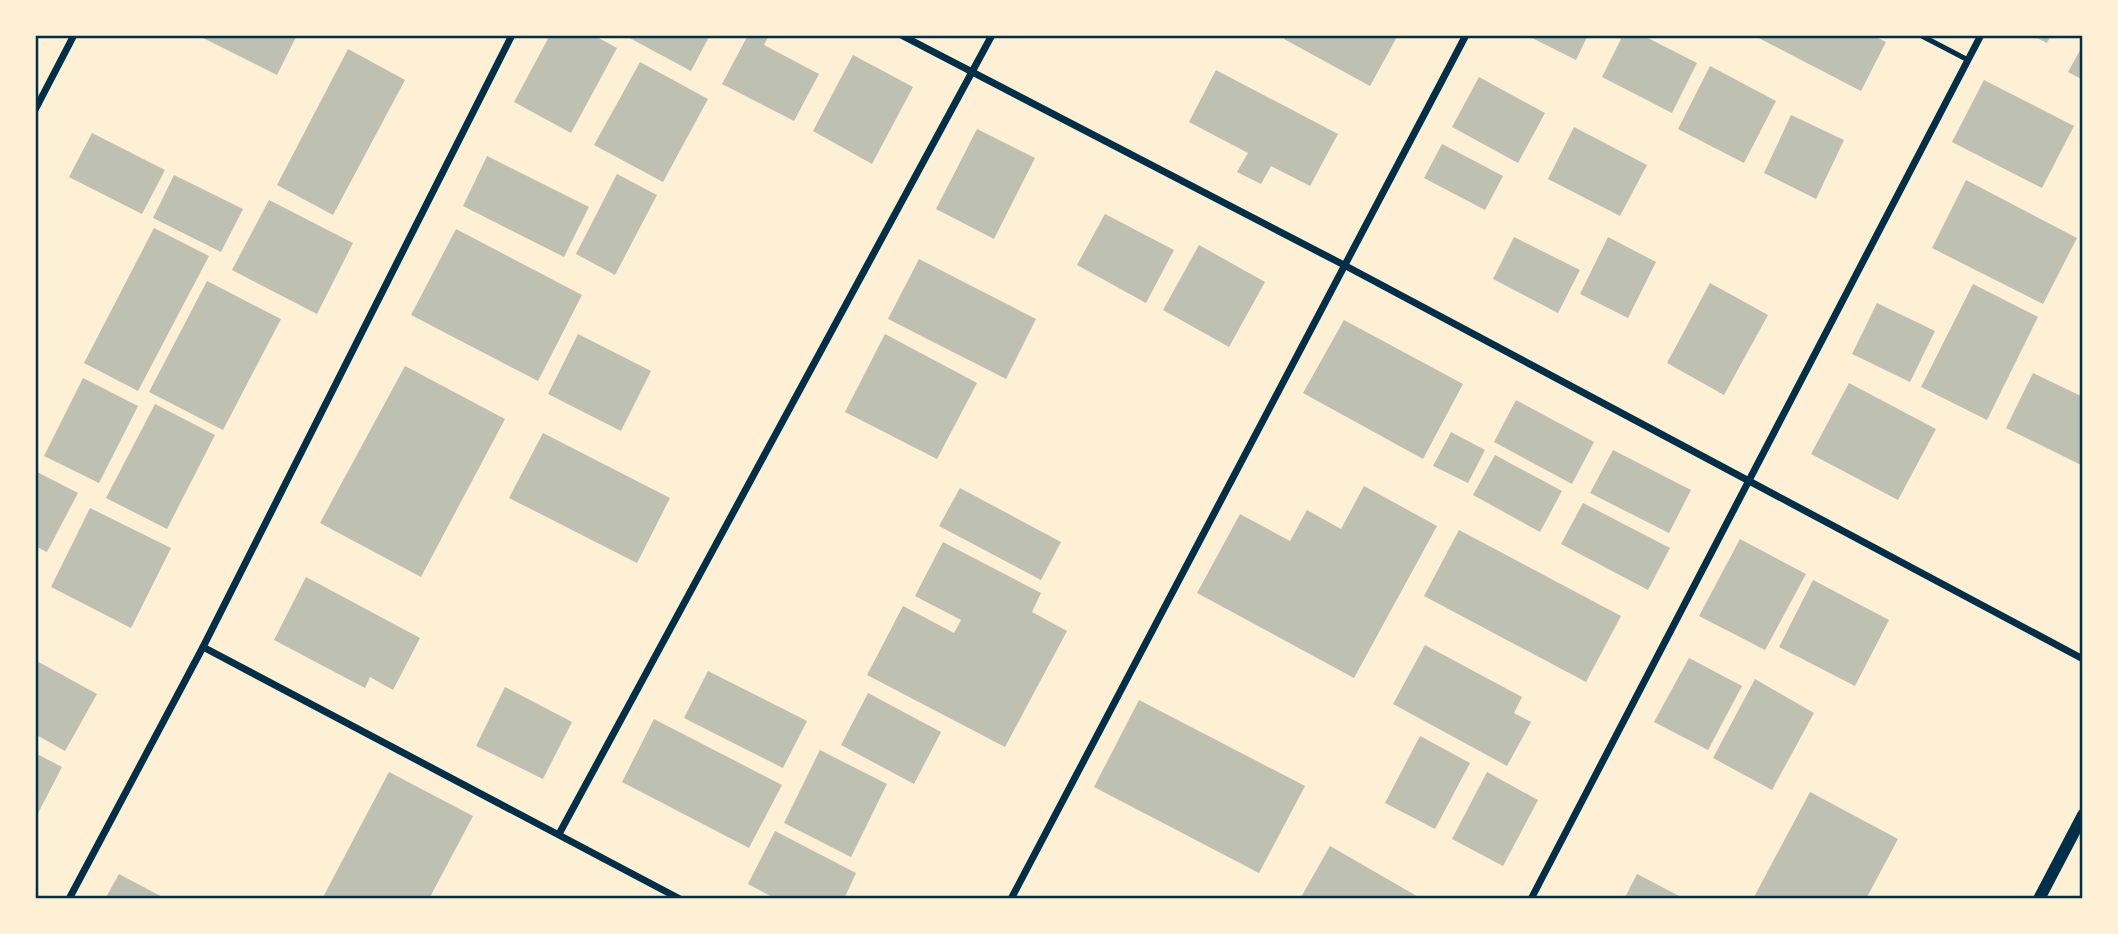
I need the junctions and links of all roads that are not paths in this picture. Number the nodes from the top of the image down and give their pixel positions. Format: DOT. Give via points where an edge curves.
graph roads {
  1 [pos="75,35"];
  2 [pos="512,35"];
  3 [pos="901,35"];
  4 [pos="992,35"];
  5 [pos="1466,35"];
  6 [pos="1920,35"];
  7 [pos="1981,35"];
  8 [pos="1968,60"];
  9 [pos="972,73"];
  10 [pos="35,110"];
  11 [pos="1344,265"];
  12 [pos="1750,481"];
  13 [pos="203,647"];
  14 [pos="2083,659"];
  15 [pos="2083,815"];
  16 [pos="559,834"];
  17 [pos="69,899"];
  18 [pos="680,899"];
  19 [pos="1011,899"];
  20 [pos="1531,899"];
  21 [pos="2039,899"];
  1 -- 10 [label="street"];
  2 -- 13 [label="street"];
  3 -- 9 [label="street"];
  4 -- 9 [label="street"];
  5 -- 11 [label="street"];
  6 -- 8 [label="lane"];
  7 -- 8 [label="street"];
  8 -- 12 [label="street"];
  9 -- 11 [label="street"];
  9 -- 16 [label="street"];
  11 -- 12 [label="street"];
  11 -- 19 [label="street"];
  12 -- 14 [label="street"];
  12 -- 20 [label="street"];
  13 -- 16 [label="street"];
  13 -- 17 [label="street"];
  15 -- 21 [label="street"];
  16 -- 18 [label="street"];
}
